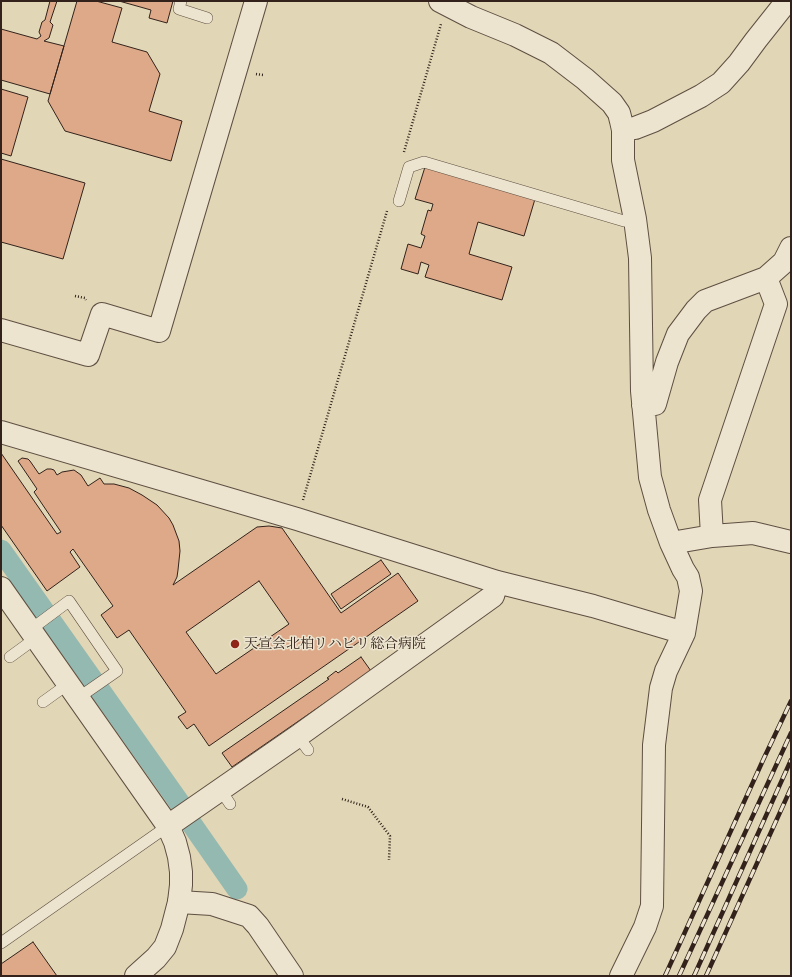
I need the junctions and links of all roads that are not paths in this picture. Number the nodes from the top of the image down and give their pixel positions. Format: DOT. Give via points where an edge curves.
graph roads {
  1 [pos="181,1"];
  2 [pos="256,1"];
  3 [pos="787,1"];
  4 [pos="443,3"];
  5 [pos="207,18"];
  6 [pos="623,130"];
  7 [pos="393,203"];
  8 [pos="635,218"];
  9 [pos="791,248"];
  10 [pos="766,278"];
  11 [pos="1,330"];
  12 [pos="643,405"];
  13 [pos="1,432"];
  14 [pos="712,536"];
  15 [pos="791,542"];
  16 [pos="671,543"];
  17 [pos="497,582"];
  18 [pos="1,588"];
  19 [pos="684,633"];
  20 [pos="33,634"];
  21 [pos="10,657"];
  22 [pos="73,691"];
  23 [pos="43,702"];
  24 [pos="168,826"];
  25 [pos="179,902"];
  26 [pos="1,943"];
  27 [pos="136,976"];
  28 [pos="292,976"];
  29 [pos="621,976"];
  1 -- 5 [label="lane" via="179,9"];
  2 -- 11 [label="street" via="216,157 159,331 102,314 97,344 88,356"];
  3 -- 6 [label="street" via="721,83 653,121"];
  4 -- 6 [label="street" via="551,53 612,102 619,113"];
  6 -- 8 [label="street" via="623,160"];
  7 -- 8 [label="lane" via="409,168 424,162 624,221"];
  8 -- 12 [label="street" via="640,258"];
  9 -- 10 [label="street" via="784,262"];
  10 -- 12 [label="street" via="705,302 696,310 678,334 655,404"];
  10 -- 14 [label="street" via="776,304 710,500"];
  12 -- 16 [label="street" via="650,477"];
  13 -- 17 [label="street" via="297,519"];
  14 -- 15 [label="street" via="753,533"];
  14 -- 16 [label="street"];
  16 -- 19 [label="street" via="688,577 691,591"];
  17 -- 19 [label="street" via="593,606"];
  17 -- 24 [label="street" via="493,596 303,743 224,796"];
  18 -- 20 [label="street"];
  19 -- 29 [label="street" via="661,688 654,745 652,906 646,927"];
  20 -- 21 [label="lane"];
  20 -- 22 [label="street"];
  20 -- 22 [label="lane" via="69,601 117,671"];
  22 -- 23 [label="lane"];
  22 -- 24 [label="street"];
  24 -- 25 [label="street" via="179,857"];
  24 -- 26 [label="lane"];
  25 -- 27 [label="street" via="165,947"];
  25 -- 28 [label="street" via="212,904 249,916"];
}
